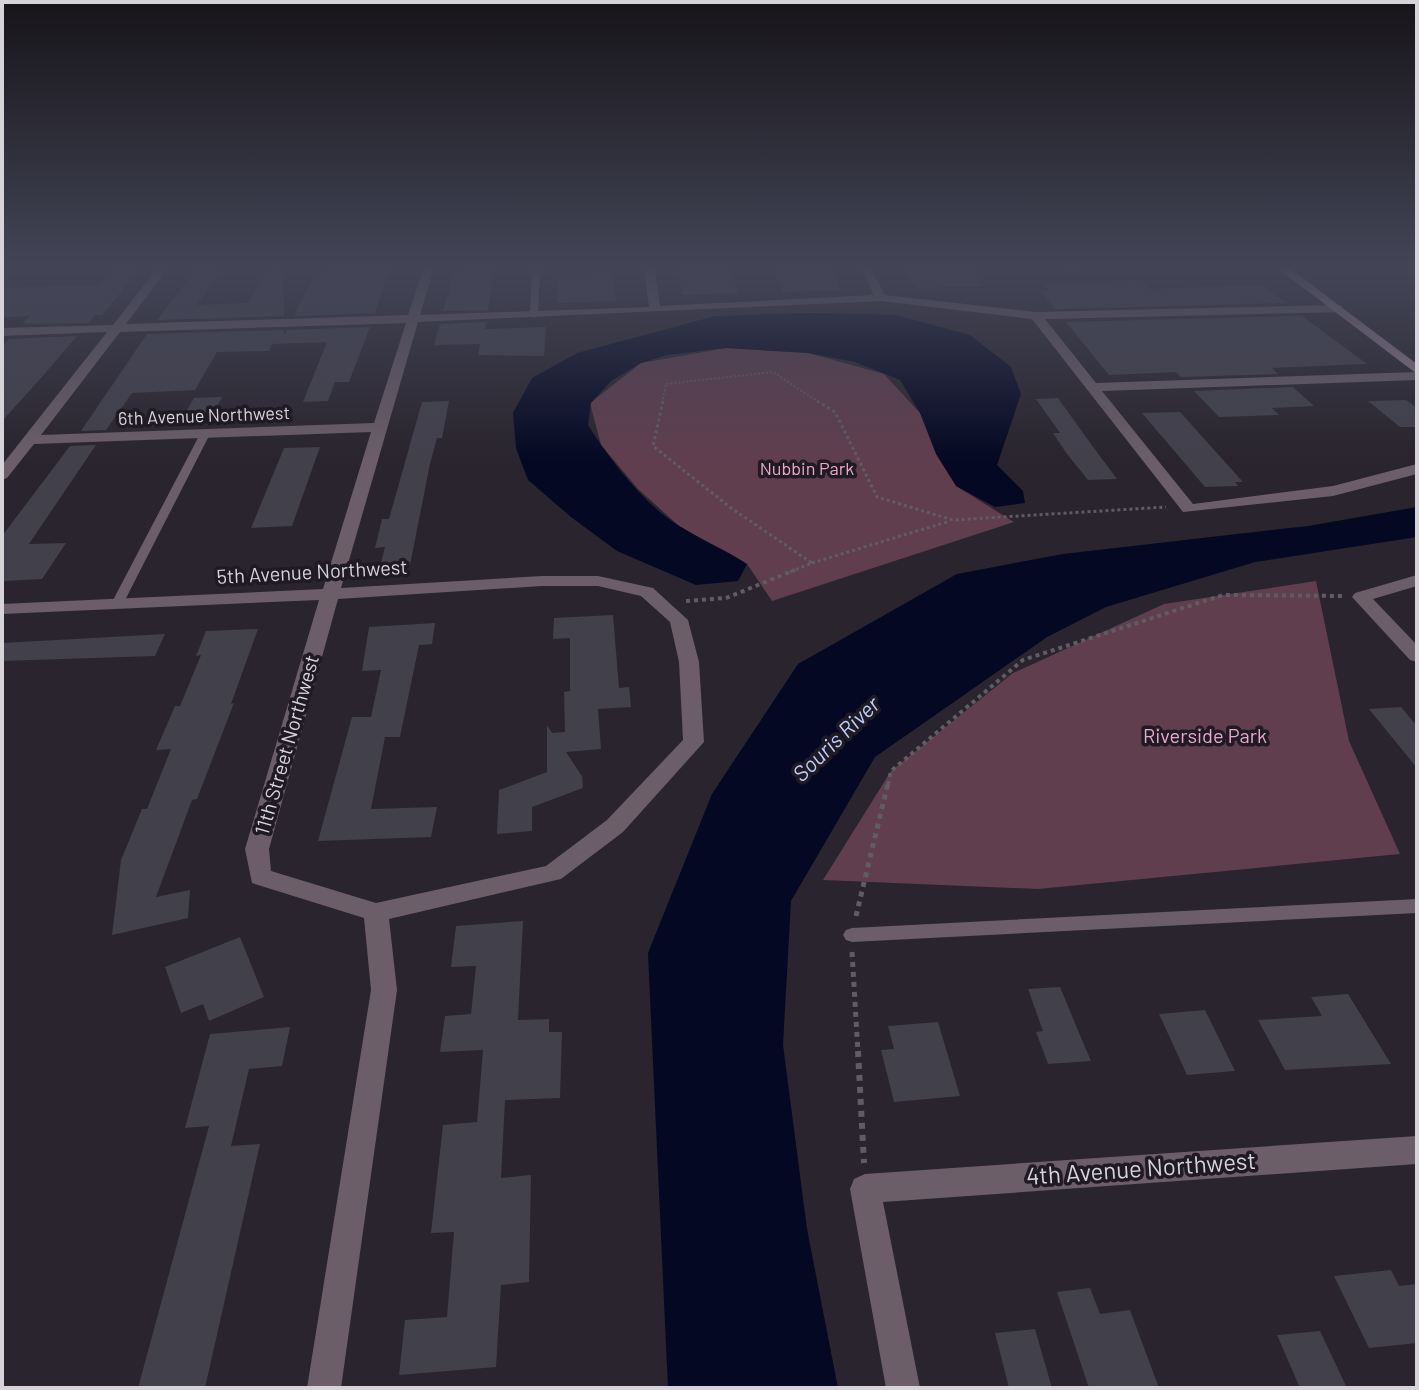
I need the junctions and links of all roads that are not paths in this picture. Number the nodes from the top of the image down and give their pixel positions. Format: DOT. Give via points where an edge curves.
graph roads {
  1 [pos="114,332"];
  2 [pos="410,332"];
  3 [pos="1049,332"];
  4 [pos="1368,332"];
  5 [pos="1417,370"];
  6 [pos="1417,376"];
  7 [pos="1094,387"];
  8 [pos="380,427"];
  9 [pos="205,434"];
  10 [pos="29,440"];
  11 [pos="1417,469"];
  12 [pos="2,475"];
  13 [pos="1417,580"];
  14 [pos="330,594"];
  15 [pos="117,604"];
  16 [pos="2,609"];
  17 [pos="1417,656"];
  18 [pos="1417,906"];
  19 [pos="376,912"];
  20 [pos="852,935"];
  21 [pos="1417,1150"];
  22 [pos="324,1388"];
  23 [pos="903,1388"];
  1 -- 10 [label="street"];
  2 -- 8 [label="street, 11th Street Northwest"];
  3 -- 7 [label="street"];
  4 -- 5 [label="street"];
  6 -- 7 [label="street"];
  7 -- 11 [label="street" via="1189,509 1312,495"];
  8 -- 9 [label="street, 6th Avenue Northwest"];
  8 -- 14 [label="street, 11th Street Northwest"];
  9 -- 10 [label="street, 6th Avenue Northwest"];
  9 -- 15 [label="lane"];
  10 -- 12 [label="street"];
  13 -- 17 [label="street" via="1361,597"];
  14 -- 15 [label="street, 5th Avenue Northwest"];
  14 -- 19 [label="street, 11th Street Northwest" via="257,849 260,877"];
  14 -- 19 [label="street, 5th Avenue Northwest" via="598,581 647,592 660,603 679,620 689,662 694,742 615,826 553,873"];
  15 -- 16 [label="street, 5th Avenue Northwest"];
  18 -- 20 [label="lane"];
  19 -- 22 [label="street" via="384,990"];
  21 -- 23 [label="street, 4th Avenue Northwest" via="865,1189"];
}
